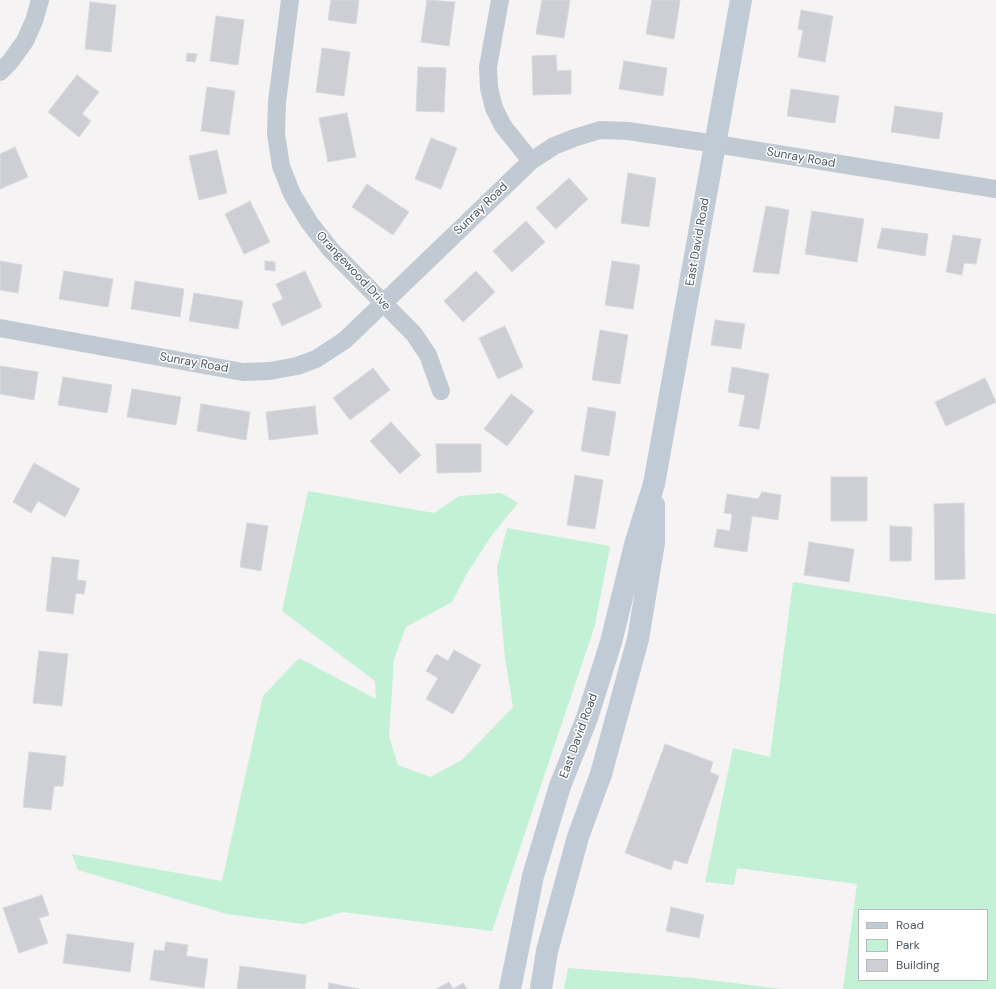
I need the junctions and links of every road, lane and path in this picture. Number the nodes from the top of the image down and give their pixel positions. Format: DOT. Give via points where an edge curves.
graph roads {
  1 [pos="40,0"];
  2 [pos="290,0"];
  3 [pos="500,0"];
  4 [pos="741,0"];
  5 [pos="0,72"];
  6 [pos="716,144"];
  7 [pos="531,161"];
  8 [pos="996,189"];
  9 [pos="383,303"];
  10 [pos="0,328"];
  11 [pos="440,391"];
  12 [pos="654,484"];
  13 [pos="540,986"];
  14 [pos="510,989"];
  1 -- 5 [label="street" via="34,21 24,41"];
  2 -- 9 [label="street, Orangewood Drive" via="277,102 276,134 282,166 292,194 309,222 330,249"];
  3 -- 7 [label="street" via="488,67 489,88 494,108 503,126"];
  4 -- 6 [label="street, East David Road"];
  6 -- 7 [label="street, Sunray Road" via="628,131 600,130 554,146"];
  6 -- 8 [label="street, Sunray Road"];
  6 -- 12 [label="street, East David Road"];
  7 -- 9 [label="street, Sunray Road"];
  9 -- 10 [label="street, Sunray Road" via="345,340 316,359 270,372 243,372"];
  9 -- 11 [label="street, Orangewood Drive" via="414,334 428,355"];
  12 -- 13 [label="street, East David Road" via="654,543 638,639 601,774 578,836"];
  12 -- 14 [label="street, East David Road" via="636,541 611,642 560,786 533,876"];
}
